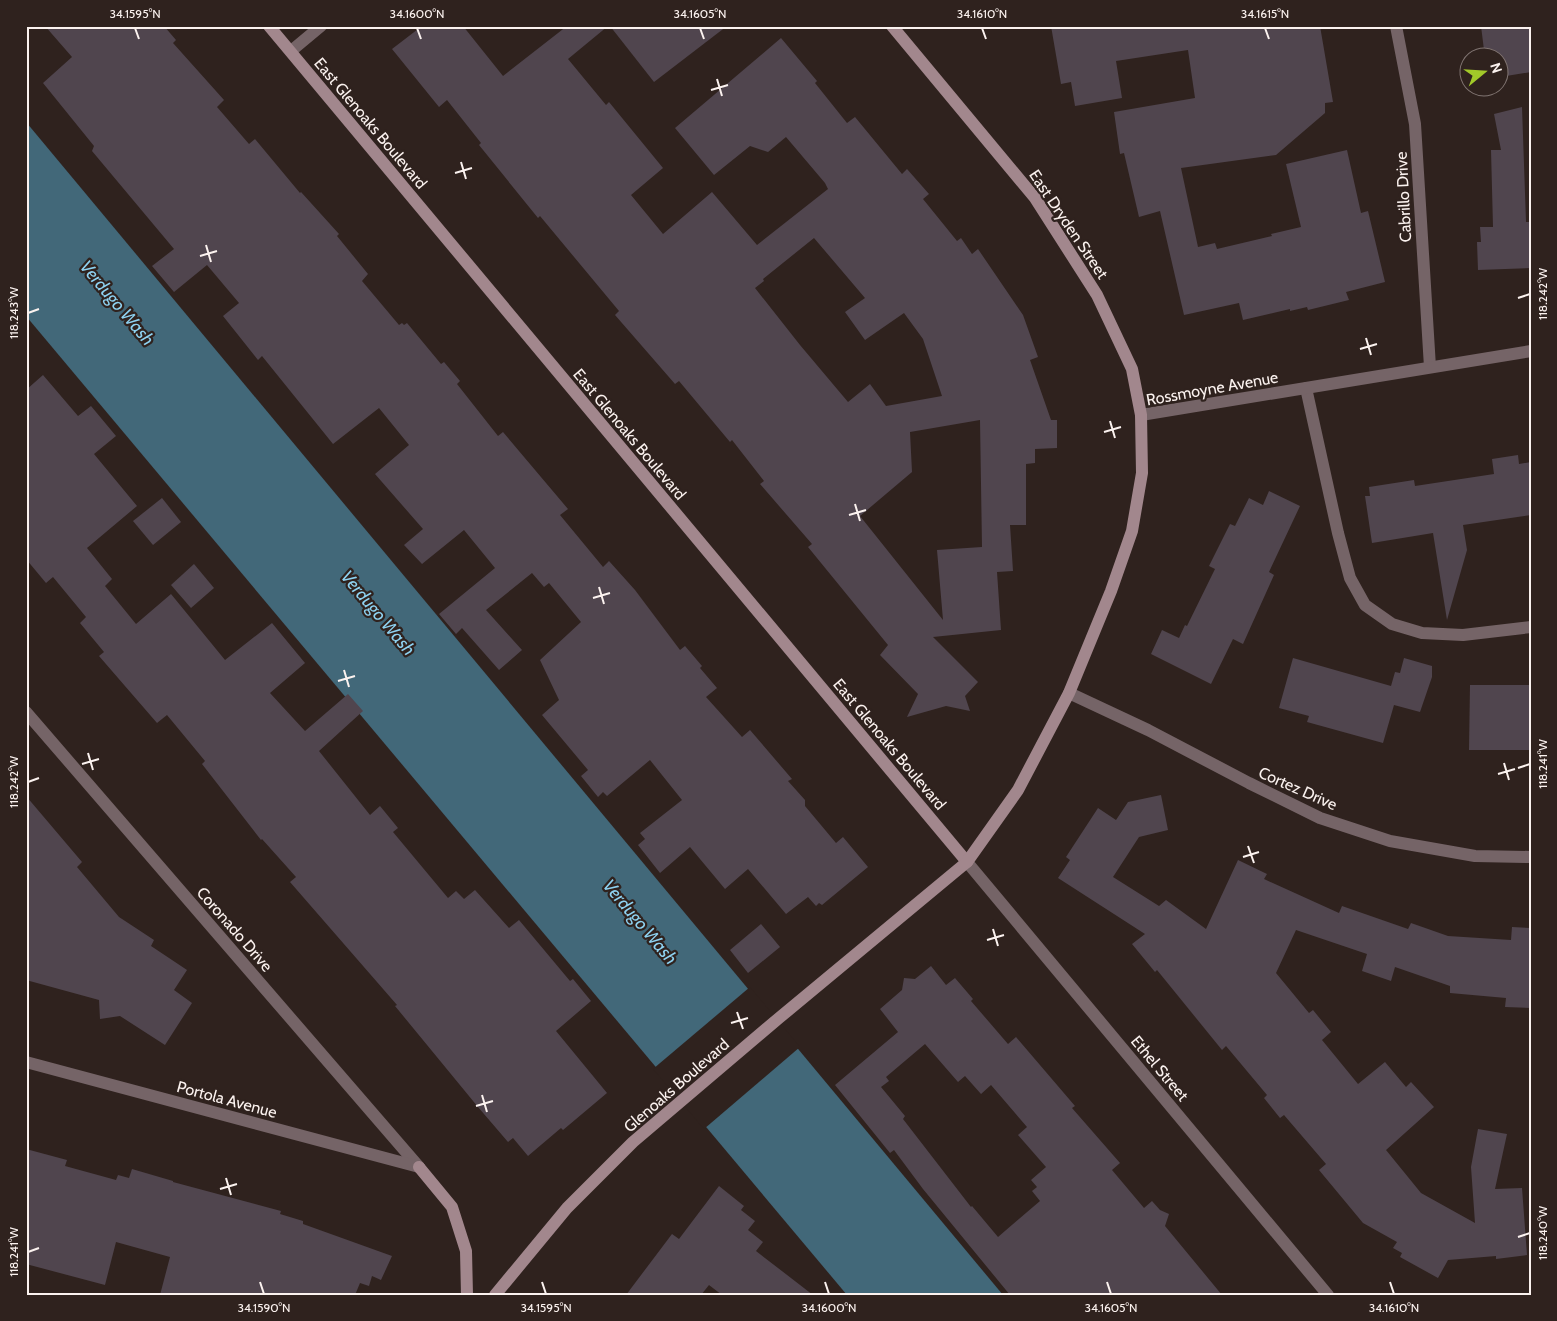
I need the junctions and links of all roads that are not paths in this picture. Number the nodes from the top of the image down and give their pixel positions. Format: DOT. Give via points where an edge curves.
graph roads {
  1 [pos="269,26"];
  2 [pos="321,26"];
  3 [pos="892,26"];
  4 [pos="1396,26"];
  5 [pos="290,51"];
  6 [pos="1531,351"];
  7 [pos="1430,367"];
  8 [pos="1306,388"];
  9 [pos="1141,415"];
  10 [pos="1531,628"];
  11 [pos="1069,693"];
  12 [pos="26,712"];
  13 [pos="1531,857"];
  14 [pos="967,862"];
  15 [pos="26,1062"];
  16 [pos="419,1167"];
  17 [pos="467,1295"];
  18 [pos="495,1295"];
  19 [pos="1328,1295"];
  1 -- 5 [label="street, East Glenoaks Boulevard"];
  2 -- 5 [label="street"];
  3 -- 9 [label="street, East Dryden Street" via="1046,214 1097,295 1132,369"];
  4 -- 7 [label="street, Cabrillo Drive" via="1415,124"];
  5 -- 14 [label="street, East Glenoaks Boulevard"];
  6 -- 7 [label="street, Rossmoyne Avenue"];
  7 -- 8 [label="street, Rossmoyne Avenue"];
  8 -- 9 [label="street, Rossmoyne Avenue"];
  8 -- 10 [label="street" via="1350,578 1365,605 1392,624 1422,632 1463,635"];
  9 -- 11 [label="street, Rossmoyne Avenue" via="1142,473 1132,531"];
  11 -- 13 [label="street, Cortez Drive" via="1320,818 1390,841 1475,856"];
  11 -- 14 [label="street, Rossmoyne Avenue" via="1018,790"];
  12 -- 16 [label="street, Coronado Drive"];
  14 -- 18 [label="street, Glenoaks Boulevard" via="633,1142 567,1208"];
  14 -- 19 [label="street, Ethel Street"];
  15 -- 16 [label="street, Portola Avenue"];
  16 -- 17 [label="street" via="452,1207 466,1251"];
}
